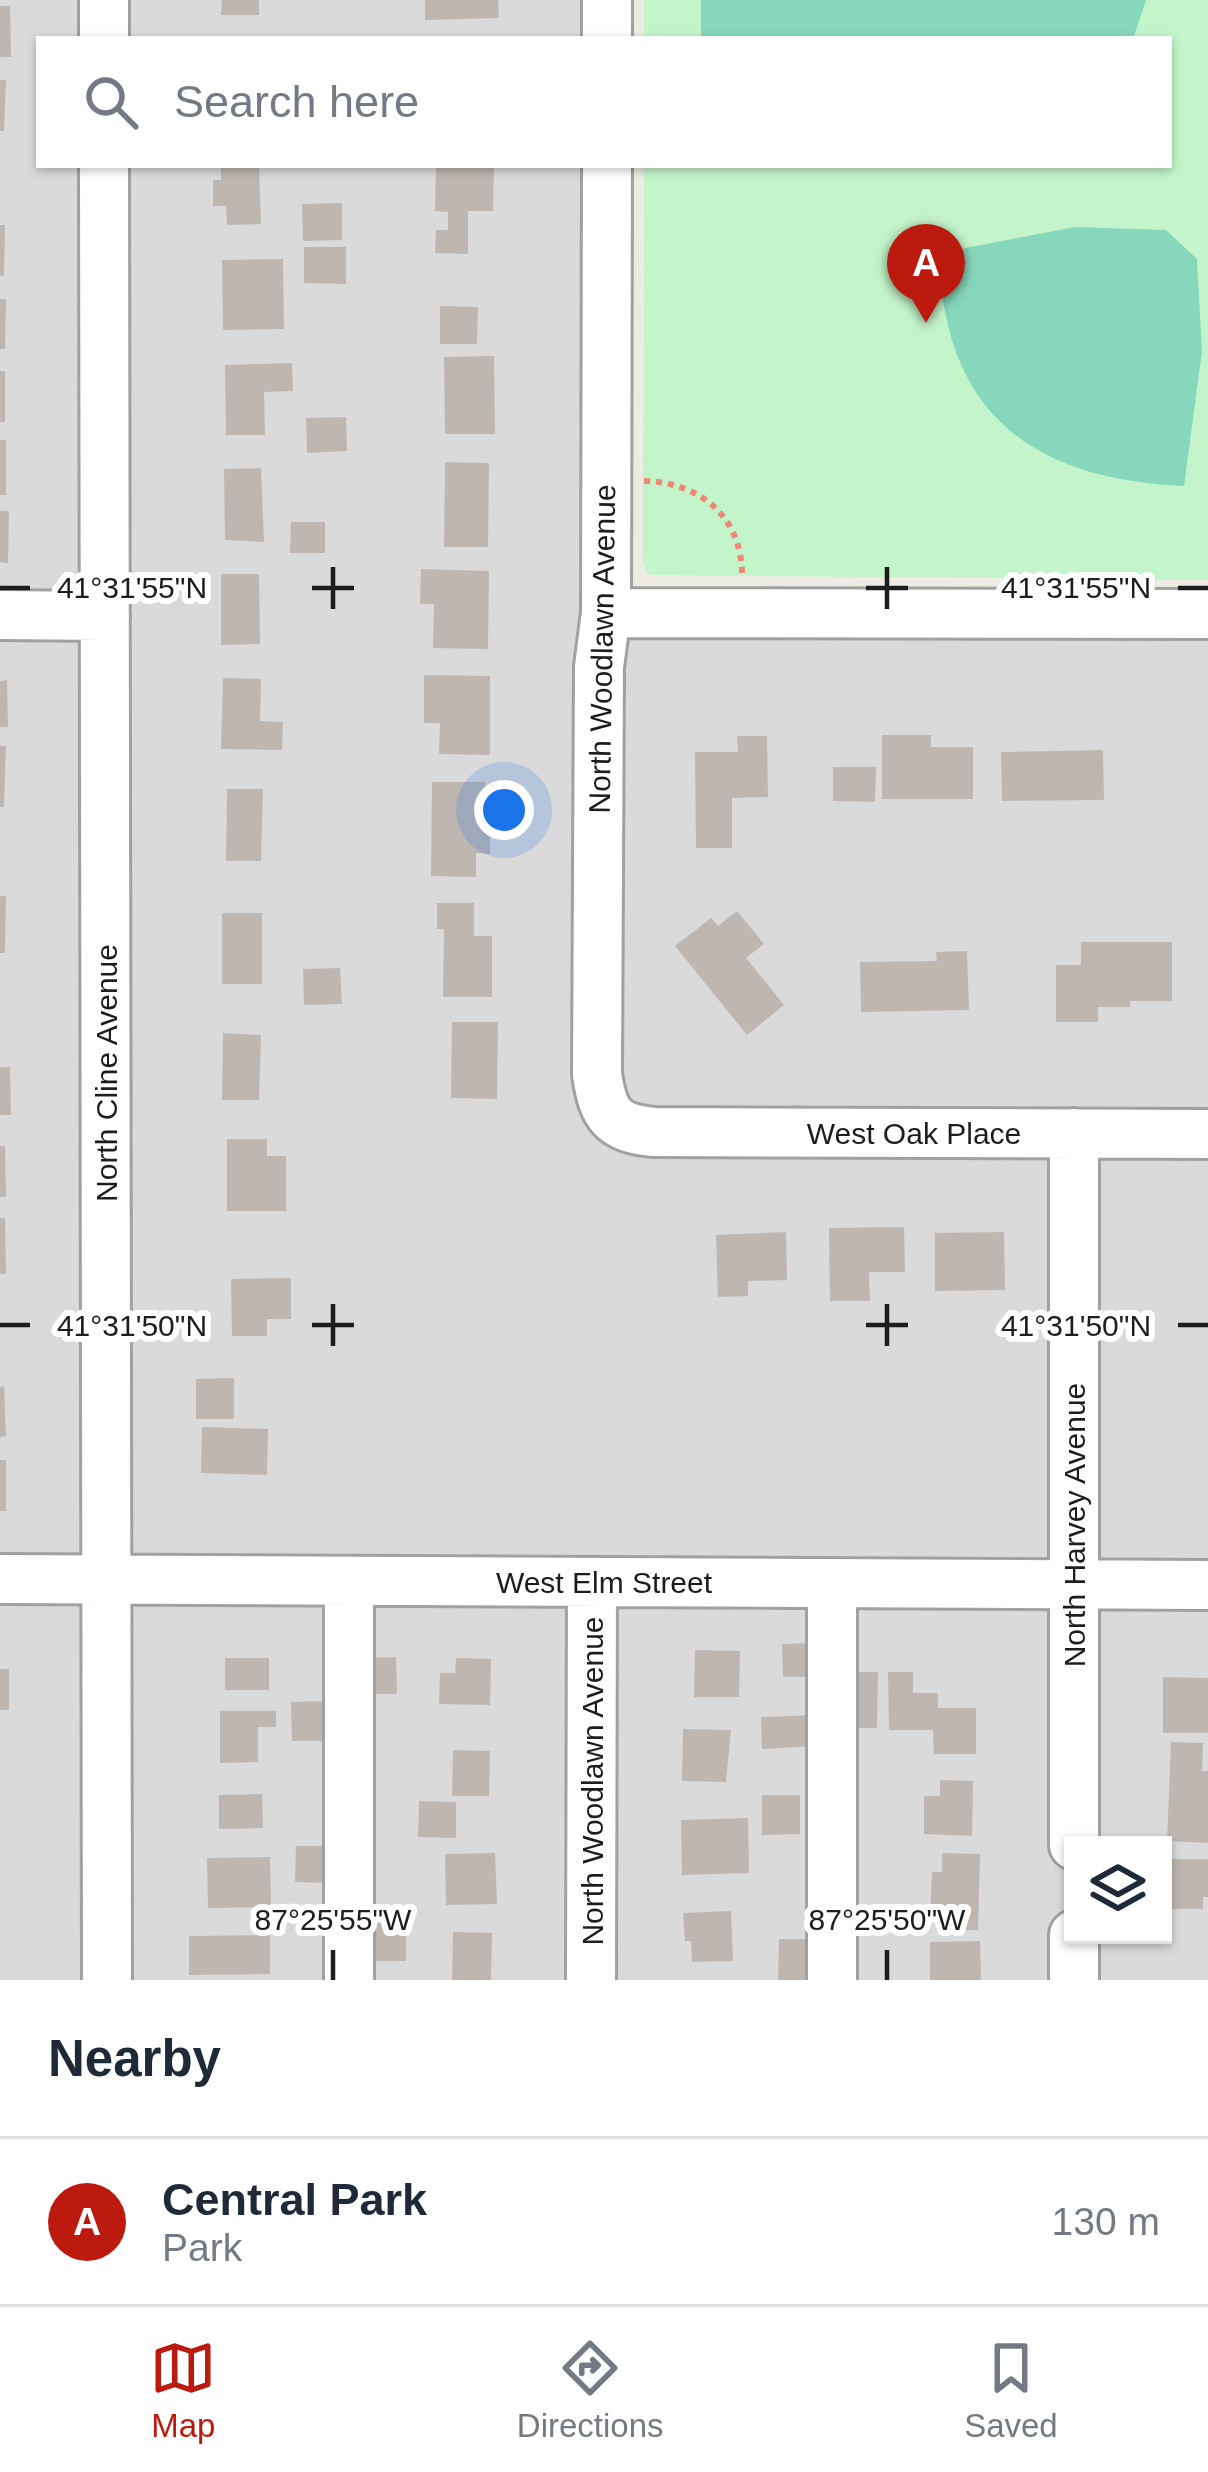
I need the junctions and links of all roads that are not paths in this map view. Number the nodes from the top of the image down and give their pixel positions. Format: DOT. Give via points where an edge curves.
graph roads {
  1 [pos="104,0"];
  2 [pos="607,0"];
  3 [pos="104,36"];
  4 [pos="607,36"];
  5 [pos="104,168"];
  6 [pos="607,168"];
  7 [pos="606,613"];
  8 [pos="1208,614"];
  9 [pos="0,615"];
  10 [pos="105,616"];
  11 [pos="621,1126"];
  12 [pos="1074,1133"];
  13 [pos="1208,1134"];
  14 [pos="0,1579"];
  15 [pos="106,1580"];
  16 [pos="349,1581"];
  17 [pos="592,1582"];
  18 [pos="832,1583"];
  19 [pos="1073,1585"];
  20 [pos="1208,1585"];
  21 [pos="1074,1836"];
  22 [pos="1074,1944"];
  23 [pos="107,1980"];
  24 [pos="349,1980"];
  25 [pos="591,1980"];
  26 [pos="832,1980"];
  27 [pos="1074,1980"];
  1 -- 3 [label="street"];
  2 -- 4 [label="street"];
  5 -- 10 [label="street, North Cline Avenue"];
  6 -- 7 [label="street, North Woodlawn Avenue"];
  7 -- 8 [label="street"];
  7 -- 11 [label="street, North Woodlawn Avenue" via="597,1074"];
  9 -- 10 [label="street"];
  10 -- 15 [label="street, North Cline Avenue"];
  11 -- 12 [label="street, West Oak Place"];
  12 -- 13 [label="street, West Oak Place"];
  12 -- 19 [label="street, North Harvey Avenue"];
  14 -- 15 [label="street, West Elm Street"];
  15 -- 16 [label="street, West Elm Street"];
  15 -- 23 [label="street, North Cline Avenue"];
  16 -- 17 [label="street, West Elm Street"];
  16 -- 24 [label="street"];
  17 -- 18 [label="street, West Elm Street"];
  17 -- 25 [label="street, North Woodlawn Avenue"];
  18 -- 19 [label="street, West Elm Street"];
  18 -- 26 [label="street"];
  19 -- 20 [label="street, West Elm Street"];
  19 -- 21 [label="street, North Harvey Avenue"];
  22 -- 27 [label="street"];
}
